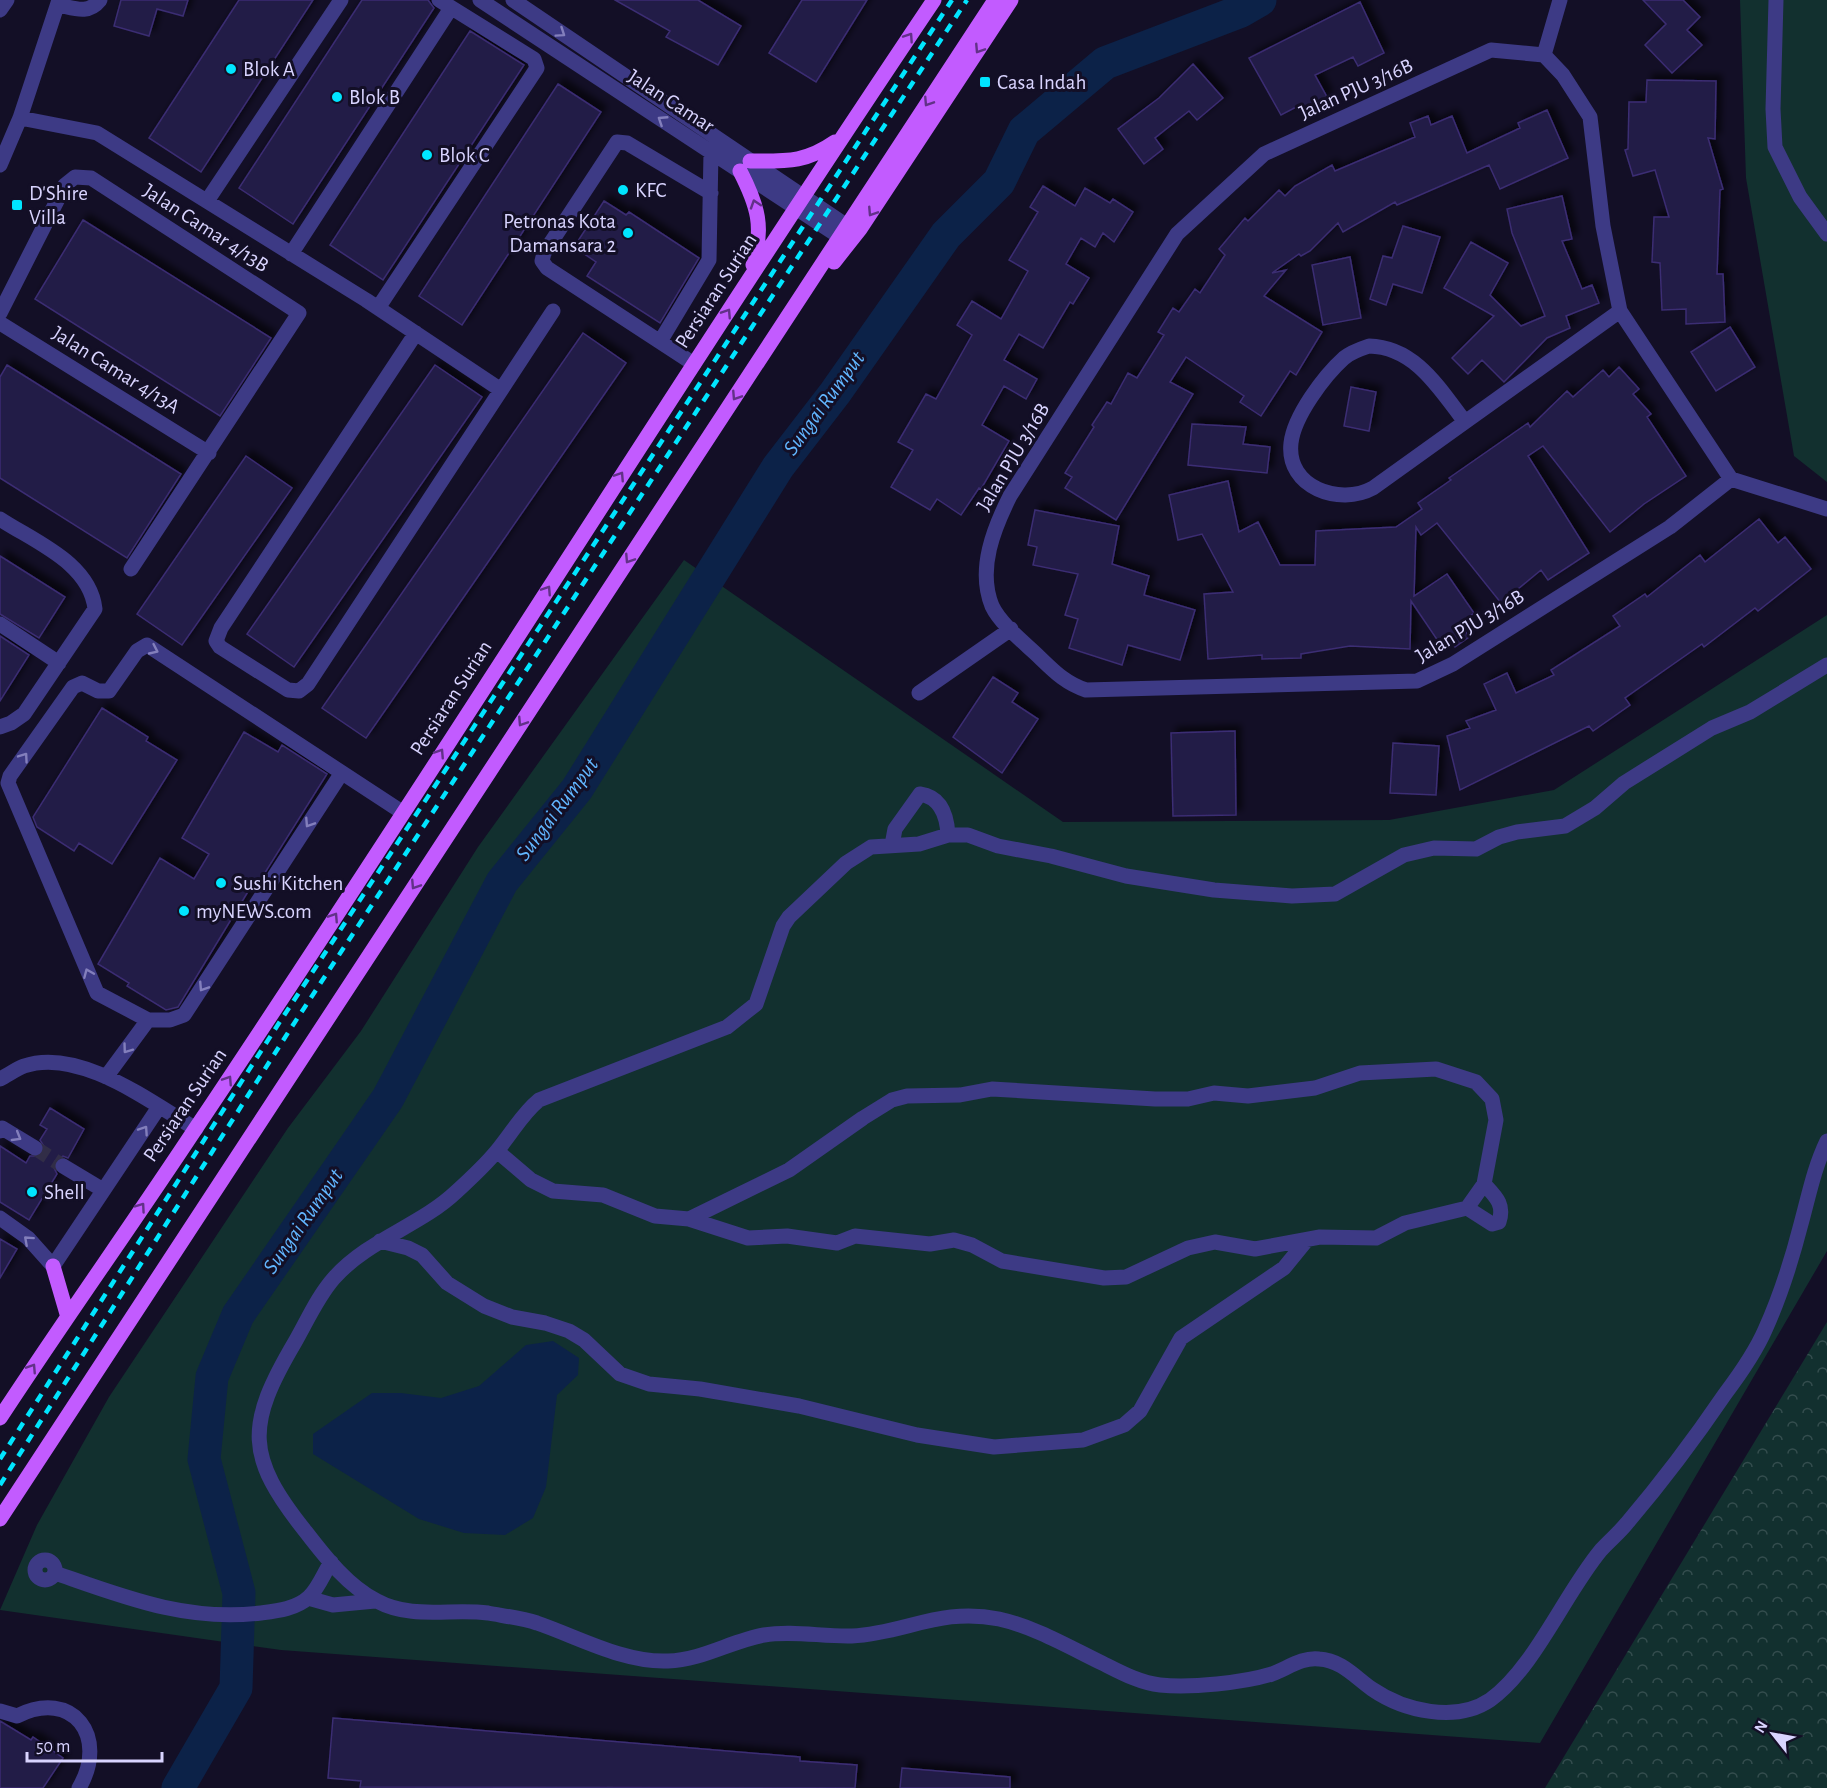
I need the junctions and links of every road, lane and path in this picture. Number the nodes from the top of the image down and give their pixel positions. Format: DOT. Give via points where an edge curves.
graph roads {
  1 [pos="7,0"];
  2 [pos="100,0"];
  3 [pos="341,0"];
  4 [pos="480,0"];
  5 [pos="513,0"];
  6 [pos="934,0"];
  7 [pos="995,0"];
  8 [pos="1011,0"];
  9 [pos="1560,0"];
  10 [pos="1776,0"];
  11 [pos="58,2"];
  12 [pos="445,4"];
  13 [pos="0,10"];
  14 [pos="1544,55"];
  15 [pos="20,118"];
  16 [pos="841,138"];
  17 [pos="711,152"];
  18 [pos="0,165"];
  19 [pos="745,166"];
  20 [pos="711,193"];
  21 [pos="207,201"];
  22 [pos="799,202"];
  23 [pos="843,231"];
  24 [pos="1827,234"];
  25 [pos="291,254"];
  26 [pos="749,280"];
  27 [pos="378,308"];
  28 [pos="553,311"];
  29 [pos="1620,311"];
  30 [pos="0,313"];
  31 [pos="0,323"];
  32 [pos="416,333"];
  33 [pos="661,340"];
  34 [pos="768,347"];
  35 [pos="694,364"];
  36 [pos="501,390"];
  37 [pos="1465,422"];
  38 [pos="209,453"];
  39 [pos="1731,479"];
  40 [pos="1827,509"];
  41 [pos="0,519"];
  42 [pos="131,568"];
  43 [pos="0,624"];
  44 [pos="1011,629"];
  45 [pos="59,663"];
  46 [pos="1827,665"];
  47 [pos="919,693"];
  48 [pos="0,727"];
  49 [pos="341,774"];
  50 [pos="402,812"];
  51 [pos="948,835"];
  52 [pos="892,845"];
  53 [pos="148,1020"];
  54 [pos="106,1077"];
  55 [pos="0,1079"];
  56 [pos="159,1107"];
  57 [pos="196,1129"];
  58 [pos="0,1131"];
  59 [pos="1827,1141"];
  60 [pos="35,1149"];
  61 [pos="497,1151"];
  62 [pos="63,1166"];
  63 [pos="1484,1184"];
  64 [pos="103,1190"];
  65 [pos="1467,1208"];
  66 [pos="0,1218"];
  67 [pos="689,1219"];
  68 [pos="380,1241"];
  69 [pos="1306,1241"];
  70 [pos="53,1266"];
  71 [pos="67,1314"];
  72 [pos="0,1418"];
  73 [pos="0,1519"];
  74 [pos="331,1562"];
  75 [pos="55,1573"];
  76 [pos="309,1598"];
  77 [pos="375,1600"];
  78 [pos="0,1711"];
  79 [pos="79,1788"];
  1 -- 13 [label="street"];
  2 -- 11 [label="street" via="84,10"];
  3 -- 21 [label="street"];
  17 -- 4 [label="street, Jalan Camar, one-way"];
  5 -- 19 [label="street, Jalan Camar, one-way"];
  16 -- 6 [label="main road, Persiaran Surian, one-way"];
  7 -- 23 [label="main road, one-way"];
  8 -- 34 [label="main road, one-way" via="860,229"];
  9 -- 14 [label="street"];
  10 -- 24 [label="street" via="1775,147 1800,197"];
  11 -- 15 [label="street"];
  12 -- 25 [label="street"];
  12 -- 27 [label="street" via="534,60 537,68"];
  14 -- 29 [label="street" via="1563,75 1590,117"];
  14 -- 44 [label="street, Jalan PJU 3/16B" via="1491,50 1264,154 1177,234 1010,496 998,521 990,546 987,577 993,607"];
  15 -- 18 [label="street"];
  15 -- 21 [label="street" via="97,133"];
  16 -- 19 [label="main road" via="822,151 793,161"];
  16 -- 22 [label="main road, Persiaran Surian"];
  17 -- 19 [label="street, Jalan Camar"];
  17 -- 20 [label="street"];
  19 -- 22 [label="street, Jalan Camar"];
  26 -- 19 [label="main road, one-way" via="760,242 758,213"];
  20 -- 33 [label="street" via="709,260"];
  20 -- 33 [label="street" via="627,143 617,142 544,253 542,261 547,268"];
  21 -- 25 [label="street"];
  22 -- 23 [label="street, Jalan Camar"];
  22 -- 26 [label="main road, Persiaran Surian"];
  23 -- 34 [label="main road"];
  25 -- 27 [label="street"];
  35 -- 26 [label="main road, Persiaran Surian, one-way"];
  27 -- 32 [label="street"];
  28 -- 36 [label="street"];
  29 -- 37 [label="street"];
  29 -- 39 [label="street"];
  30 -- 38 [label="street, Jalan Camar 4/13B" via="65,185 75,177 91,178 299,313"];
  31 -- 38 [label="street, Jalan Camar 4/13A"];
  32 -- 36 [label="street"];
  32 -- 36 [label="street" via="221,628 216,641 220,647 288,690 299,692 308,684"];
  33 -- 35 [label="street"];
  34 -- 73 [label="main road, one-way"];
  50 -- 35 [label="main road, Persiaran Surian, one-way"];
  37 -- 37 [label="street" via="1360,495 1329,495 1312,487 1296,469 1291,456 1295,424 1305,406 1344,357 1369,346 1397,351 1416,363"];
  38 -- 42 [label="street"];
  39 -- 40 [label="street"];
  39 -- 44 [label="street, Jalan PJU 3/16B" via="1670,527 1452,664 1417,681 1086,690 1067,684"];
  41 -- 45 [label="street" via="69,563 90,586 95,609"];
  43 -- 45 [label="street"];
  44 -- 47 [label="street"];
  45 -- 48 [label="street" via="24,714"];
  46 -- 51 [label="street" via="1771,700 1712,728 1624,783 1565,826 1517,832 1476,849 1434,849 1404,855 1335,894 1292,896 1214,890 1126,876 998,846 968,835"];
  49 -- 50 [label="street"];
  49 -- 53 [label="street, one-way" via="184,1015 170,1020"];
  53 -- 49 [label="street, one-way" via="97,993 9,787 10,776 73,687 82,682 109,692 137,651 147,645"];
  57 -- 50 [label="main road, Persiaran Surian, one-way"];
  51 -- 52 [label="street" via="919,844"];
  51 -- 52 [label="street" via="939,803 920,794 895,829"];
  52 -- 61 [label="street" via="871,847 846,863 789,916 756,1004 746,1015 727,1027 539,1100 523,1113"];
  53 -- 54 [label="street, one-way"];
  54 -- 55 [label="street" via="58,1062 25,1066"];
  54 -- 56 [label="street"];
  56 -- 57 [label="street"];
  64 -- 56 [label="street, one-way"];
  71 -- 57 [label="main road, Persiaran Surian, one-way"];
  58 -- 60 [label="street, one-way" via="2,1128"];
  59 -- 77 [label="street" via="1815,1166 1795,1246 1765,1332 1754,1351 1708,1419 1624,1527 1601,1550 1515,1677 1490,1700 1471,1710 1432,1712 1412,1708 1377,1693 1346,1669 1315,1658 1251,1678 1157,1685 1127,1675 1033,1630 998,1619 930,1618 896,1630 849,1636 769,1634 693,1658 662,1662 626,1655 530,1621 479,1612 408,1610"];
  61 -- 67 [label="street" via="531,1180 552,1191 603,1195 655,1216"];
  61 -- 68 [label="street" via="448,1200"];
  62 -- 64 [label="street"];
  63 -- 65 [label="street"];
  63 -- 65 [label="street" via="1500,1202 1498,1222 1492,1224"];
  63 -- 67 [label="street" via="1496,1120 1492,1099 1476,1082 1449,1071 1418,1068 1360,1073 1315,1088 1248,1096 1214,1093 1188,1099 992,1089 960,1095 907,1096 892,1100 863,1118 789,1170"];
  64 -- 70 [label="street"];
  65 -- 69 [label="street" via="1405,1223 1376,1238 1320,1237"];
  70 -- 66 [label="street, one-way" via="28,1238"];
  67 -- 69 [label="street" via="748,1238 787,1236 837,1243 855,1236 930,1244 954,1240 1002,1261 1104,1278 1125,1277 1188,1248 1215,1242 1255,1249"];
  68 -- 69 [label="street" via="422,1255 447,1283 484,1306 569,1331 620,1374 649,1384 799,1406 917,1435 994,1447 1083,1440 1124,1425 1140,1411 1181,1338 1284,1268"];
  68 -- 74 [label="street" via="354,1258 330,1283 276,1375 262,1406 258,1429 264,1471 284,1505"];
  70 -- 71 [label="main road"];
  72 -- 71 [label="main road, Persiaran Surian, one-way"];
  74 -- 76 [label="street"];
  74 -- 77 [label="street"];
  75 -- 76 [label="street" via="180,1613 223,1615 286,1610"];
  76 -- 77 [label="street" via="333,1605"];
  78 -- 79 [label="street" via="17,1716 35,1707 52,1706 75,1717 91,1741 90,1758"];
}
